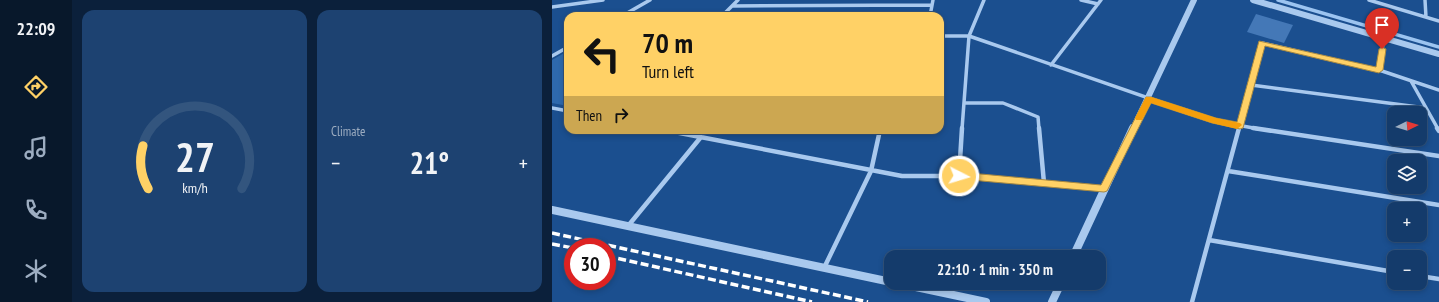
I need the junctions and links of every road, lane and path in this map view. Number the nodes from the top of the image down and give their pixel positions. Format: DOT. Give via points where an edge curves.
graph roads {
  1 [pos="604,0"];
  2 [pos="650,0"];
  3 [pos="738,0"];
  4 [pos="850,0"];
  5 [pos="933,0"];
  6 [pos="984,0"];
  7 [pos="1081,0"];
  8 [pos="1101,0"];
  9 [pos="1194,0"];
  10 [pos="1254,0"];
  11 [pos="1369,0"];
  12 [pos="1425,0"];
  13 [pos="932,4"];
  14 [pos="1098,4"];
  15 [pos="848,5"];
  16 [pos="732,6"];
  17 [pos="552,7"];
  18 [pos="629,12"];
  19 [pos="726,12"];
  20 [pos="931,12"];
  21 [pos="1426,17"];
  22 [pos="1439,21"];
  23 [pos="944,36"];
  24 [pos="969,36"];
  25 [pos="1384,38"];
  26 [pos="564,50"];
  27 [pos="1439,54"];
  28 [pos="552,56"];
  29 [pos="1051,65"];
  30 [pos="1379,70"];
  31 [pos="1410,80"];
  32 [pos="1251,84"];
  33 [pos="1439,90"];
  34 [pos="1148,99"];
  35 [pos="964,103"];
  36 [pos="1411,106"];
  37 [pos="1425,106"];
  38 [pos="552,108"];
  39 [pos="564,110"];
  40 [pos="1427,110"];
  41 [pos="1240,126"];
  42 [pos="1439,131"];
  43 [pos="685,134"];
  44 [pos="879,134"];
  45 [pos="701,137"];
  46 [pos="1439,156"];
  47 [pos="871,171"];
  48 [pos="1228,171"];
  49 [pos="959,176"];
  50 [pos="1044,183"];
  51 [pos="1104,189"];
  52 [pos="1439,204"];
  53 [pos="552,210"];
  54 [pos="628,226"];
  55 [pos="1209,240"];
  56 [pos="1076,250"];
  57 [pos="824,268"];
  58 [pos="1387,271"];
  59 [pos="1427,277"];
  60 [pos="1439,279"];
  61 [pos="884,281"];
  62 [pos="930,290"];
  63 [pos="1058,290"];
  64 [pos="986,302"];
  65 [pos="1052,302"];
  66 [pos="1192,302"];
  1 -- 17 [label="street"];
  2 -- 18 [label="street"];
  3 -- 16 [label="street"];
  4 -- 15 [label="street"];
  5 -- 13 [label="street"];
  6 -- 24 [label="street"];
  7 -- 14 [label="street"];
  8 -- 14 [label="street"];
  9 -- 34 [label="street"];
  10 -- 25 [label="street"];
  11 -- 21 [label="street"];
  12 -- 21 [label="street"];
  13 -- 15 [label="street"];
  13 -- 20 [label="street"];
  14 -- 29 [label="street"];
  15 -- 16 [label="street"];
  16 -- 19 [label="street"];
  21 -- 22 [label="street"];
  23 -- 24 [label="street"];
  24 -- 29 [label="street"];
  24 -- 35 [label="street"];
  25 -- 27 [label="street"];
  25 -- 30 [label="street"];
  26 -- 28 [label="street"];
  29 -- 34 [label="street"];
  30 -- 31 [label="street"];
  30 -- 32 [label="street" via="1262,43"];
  31 -- 33 [label="street"];
  31 -- 37 [label="street"];
  32 -- 36 [label="street"];
  32 -- 41 [label="street"];
  34 -- 41 [label="street"];
  34 -- 51 [label="street"];
  35 -- 49 [label="street"];
  35 -- 50 [label="street" via="1003,103 1038,117"];
  38 -- 39 [label="street"];
  40 -- 42 [label="street"];
  41 -- 46 [label="street"];
  41 -- 48 [label="street"];
  43 -- 45 [label="street"];
  44 -- 47 [label="street"];
  45 -- 47 [label="street"];
  45 -- 54 [label="street"];
  47 -- 49 [label="street" via="902,176"];
  47 -- 57 [label="street"];
  48 -- 52 [label="street"];
  48 -- 55 [label="street"];
  49 -- 50 [label="street"];
  50 -- 51 [label="street"];
  51 -- 56 [label="street"];
  53 -- 54 [label="street"];
  54 -- 57 [label="street"];
  55 -- 58 [label="street"];
  55 -- 66 [label="street"];
  57 -- 61 [label="street"];
  59 -- 60 [label="street"];
  62 -- 64 [label="street"];
  63 -- 65 [label="street"];
}
